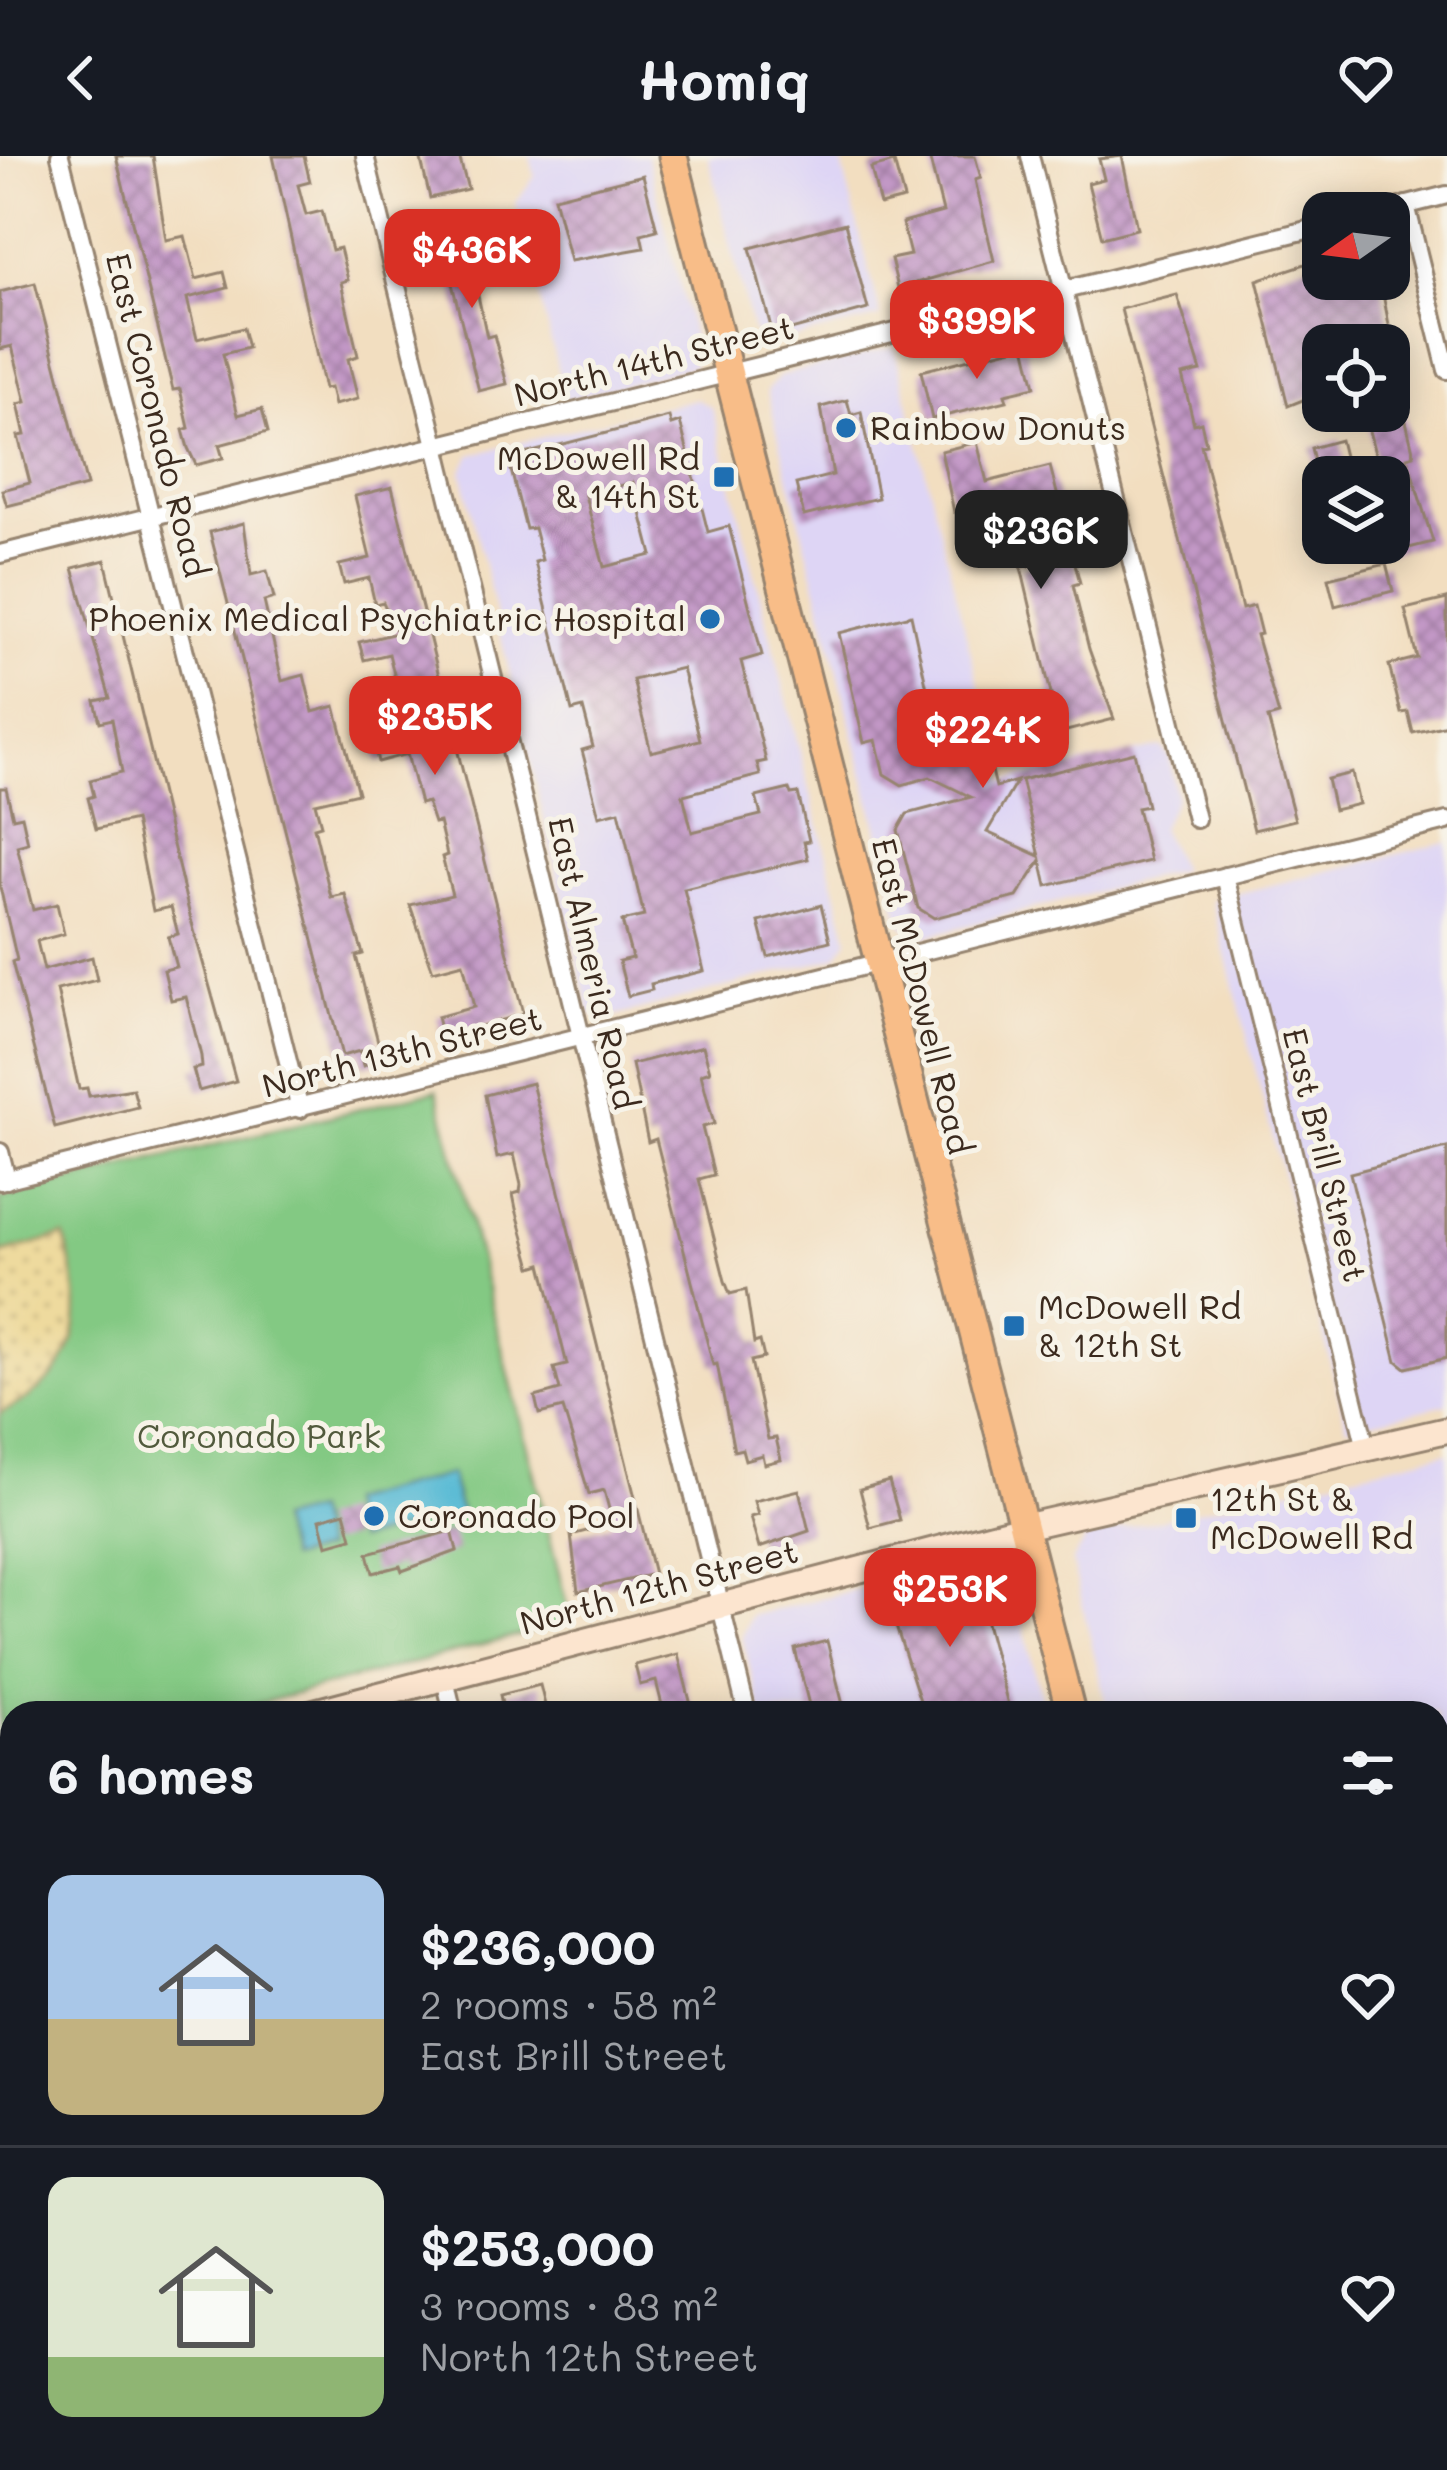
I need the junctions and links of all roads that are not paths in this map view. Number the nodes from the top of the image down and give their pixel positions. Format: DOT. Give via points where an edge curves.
graph roads {
  1 [pos="60,156"];
  2 [pos="365,156"];
  3 [pos="673,156"];
  4 [pos="1030,156"];
  5 [pos="1447,195"];
  6 [pos="1410,205"];
  7 [pos="1410,222"];
  8 [pos="1302,231"];
  9 [pos="1064,290"];
  10 [pos="1447,370"];
  11 [pos="728,374"];
  12 [pos="440,445"];
  13 [pos="151,516"];
  14 [pos="0,554"];
  15 [pos="1196,819"];
  16 [pos="1447,821"];
  17 [pos="1225,876"];
  18 [pos="877,965"];
  19 [pos="579,1040"];
  20 [pos="300,1109"];
  21 [pos="0,1152"];
  22 [pos="3,1181"];
  23 [pos="1447,1430"];
  24 [pos="1366,1448"];
  25 [pos="1023,1527"];
  26 [pos="720,1604"];
  27 [pos="445,1679"];
  28 [pos="358,1701"];
  29 [pos="450,1701"];
  30 [pos="744,1701"];
  31 [pos="1068,1701"];
  1 -- 13 [label="street, East Coronado Road"];
  2 -- 12 [label="street, East Almeria Road"];
  3 -- 11 [label="main road, East McDowell Road"];
  4 -- 9 [label="street"];
  5 -- 6 [label="street"];
  7 -- 10 [label="street"];
  8 -- 9 [label="street, North 14th Street"];
  9 -- 11 [label="street, North 14th Street"];
  9 -- 15 [label="street"];
  11 -- 12 [label="street, North 14th Street"];
  11 -- 18 [label="main road, East McDowell Road"];
  12 -- 13 [label="street, North 14th Street"];
  12 -- 19 [label="street, East Almeria Road"];
  13 -- 14 [label="street, North 14th Street"];
  13 -- 20 [label="street, East Coronado Road"];
  16 -- 17 [label="street, North 13th Street"];
  17 -- 18 [label="street, North 13th Street"];
  17 -- 24 [label="street, East Brill Street"];
  18 -- 19 [label="street, North 13th Street"];
  18 -- 25 [label="main road, East McDowell Road"];
  19 -- 20 [label="street, North 13th Street"];
  19 -- 26 [label="street, East Almeria Road"];
  20 -- 22 [label="street, North 13th Street"];
  21 -- 22 [label="street"];
  23 -- 24 [label="street, North 12th Street"];
  24 -- 25 [label="street, North 12th Street"];
  25 -- 26 [label="street, North 12th Street"];
  25 -- 31 [label="main road, East McDowell Road"];
  26 -- 27 [label="street, North 12th Street"];
  26 -- 30 [label="street, East Almeria Road"];
  27 -- 28 [label="street, North 12th Street"];
  27 -- 29 [label="street"];
}
